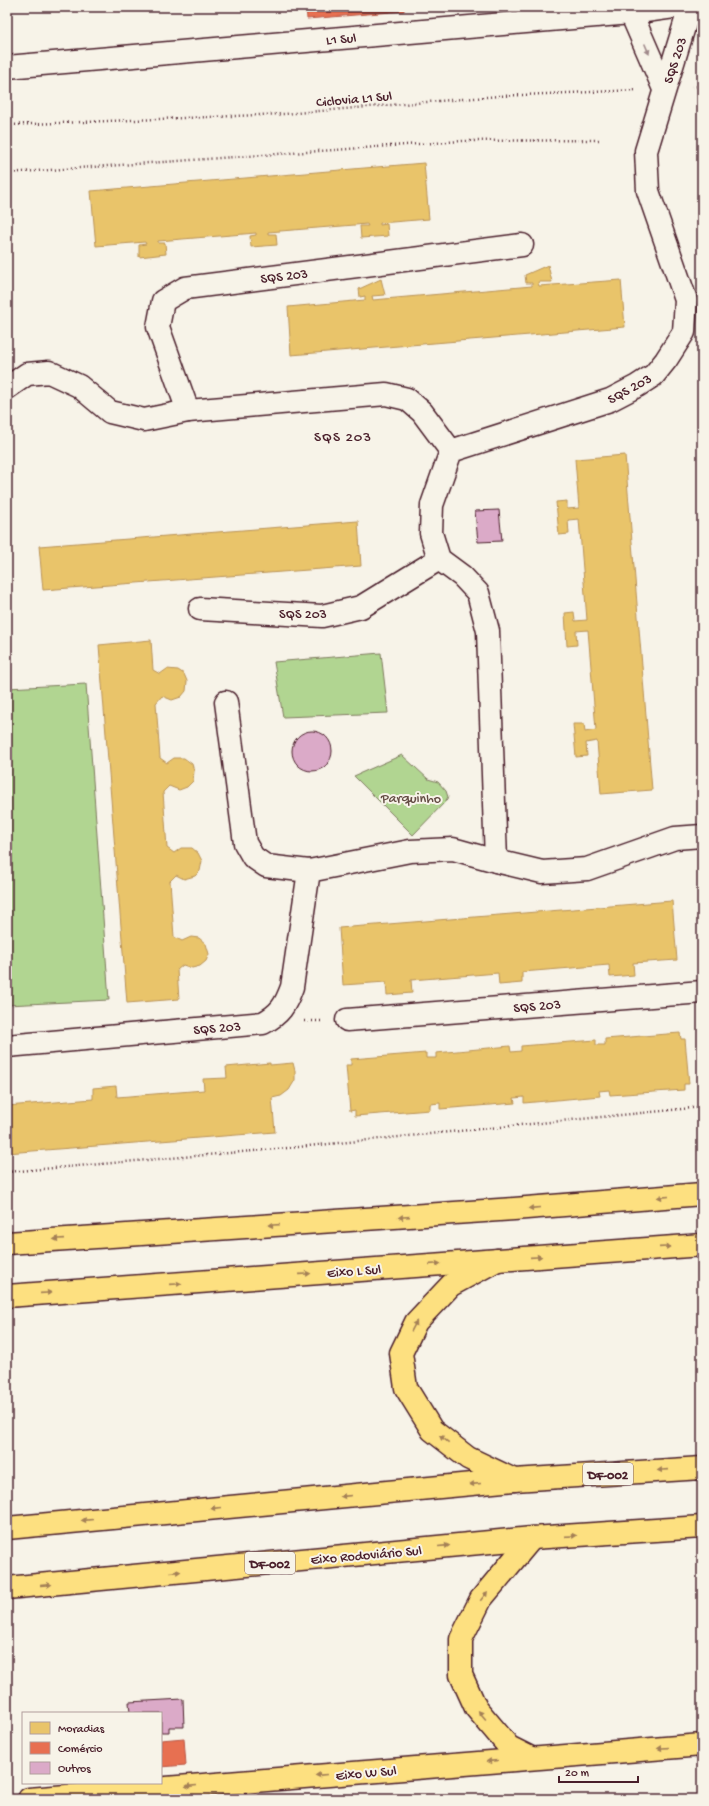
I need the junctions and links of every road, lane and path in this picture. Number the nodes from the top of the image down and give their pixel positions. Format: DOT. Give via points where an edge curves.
graph roads {
  1 [pos="674,7"];
  2 [pos="690,7"];
  3 [pos="631,13"];
  4 [pos="7,67"];
  5 [pos="702,86"];
  6 [pos="664,89"];
  7 [pos="7,125"];
  8 [pos="599,140"];
  9 [pos="7,173"];
  10 [pos="522,245"];
  11 [pos="7,388"];
  12 [pos="188,411"];
  13 [pos="451,452"];
  14 [pos="439,559"];
  15 [pos="200,610"];
  16 [pos="226,702"];
  17 [pos="702,836"];
  18 [pos="496,861"];
  19 [pos="309,871"];
  20 [pos="702,992"];
  21 [pos="276,1016"];
  22 [pos="347,1020"];
  23 [pos="7,1046"];
  24 [pos="702,1107"];
  25 [pos="7,1172"];
  26 [pos="702,1194"];
  27 [pos="7,1243"];
  28 [pos="702,1244"];
  29 [pos="497,1260"];
  30 [pos="7,1296"];
  31 [pos="702,1468"];
  32 [pos="514,1480"];
  33 [pos="702,1527"];
  34 [pos="7,1528"];
  35 [pos="532,1538"];
  36 [pos="7,1588"];
  37 [pos="702,1745"];
  38 [pos="531,1758"];
  39 [pos="29,1799"];
  1 -- 3 [label="street, L1 Sul"];
  2 -- 6 [label="street, SQS 203"];
  3 -- 4 [label="street, L1 Sul"];
  3 -- 6 [label="street, SQS 203, one-way"];
  5 -- 6 [label="path, Ciclovia L1 Sul"];
  6 -- 7 [label="path, Ciclovia L1 Sul" via="499,96 284,114"];
  6 -- 13 [label="street, SQS 203" via="646,150 648,191 686,300 684,332 654,375 610,400"];
  8 -- 9 [label="path" via="462,141"];
  10 -- 12 [label="street, SQS 203" via="185,288 163,301 158,327"];
  11 -- 12 [label="street" via="27,374 49,372 79,386 110,412 144,420"];
  12 -- 13 [label="street" via="386,394 407,399 422,412"];
  13 -- 14 [label="street" via="432,505 431,534"];
  14 -- 15 [label="street, SQS 203" via="361,608 322,616"];
  14 -- 18 [label="street" via="462,576 478,593 488,631"];
  16 -- 19 [label="street" via="245,842 253,857 266,866"];
  17 -- 18 [label="street" via="675,838 587,869 542,872"];
  18 -- 19 [label="street" via="453,849 410,851"];
  19 -- 21 [label="street" via="292,988 287,1001"];
  20 -- 22 [label="street, SQS 203"];
  21 -- 22 [label="path" via="300,1021"];
  21 -- 23 [label="street, SQS 203" via="263,1023"];
  24 -- 25 [label="path" via="288,1148"];
  26 -- 27 [label="main road, one-way" via="506,1210"];
  29 -- 28 [label="main road, Eixo L Sul, one-way"];
  30 -- 29 [label="main road, Eixo L Sul, one-way"];
  32 -- 29 [label="main road, one-way" via="468,1458 432,1430 406,1388 401,1353 416,1322 451,1284"];
  31 -- 32 [label="main road, DF-002, one-way"];
  32 -- 34 [label="main road, DF-002, one-way"];
  35 -- 33 [label="main road, Eixo Rodoviário Sul / DF-002, one-way"];
  36 -- 35 [label="main road, Eixo Rodoviário Sul / DF-002, one-way"];
  38 -- 35 [label="main road, one-way" via="508,1747 476,1708 461,1674 461,1639 481,1599"];
  37 -- 38 [label="main road, Eixo W Sul, one-way"];
  38 -- 39 [label="main road, Eixo W Sul, one-way"];
}
